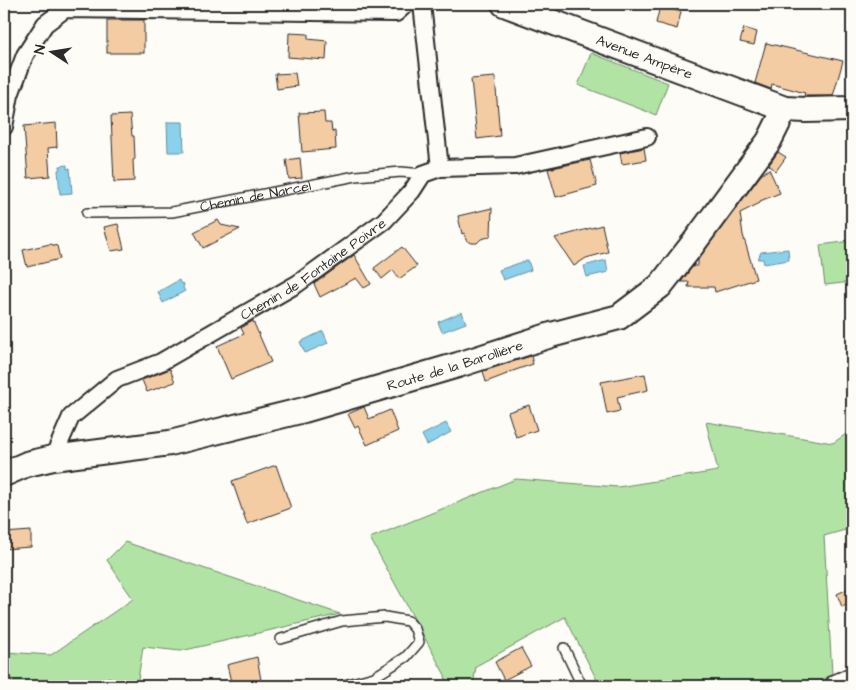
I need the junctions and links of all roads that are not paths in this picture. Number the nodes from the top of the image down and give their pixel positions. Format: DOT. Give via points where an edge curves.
graph roads {
  1 [pos="406,4"];
  2 [pos="422,4"];
  3 [pos="504,4"];
  4 [pos="785,109"];
  5 [pos="852,109"];
  6 [pos="4,128"];
  7 [pos="647,137"];
  8 [pos="440,168"];
  9 [pos="423,174"];
  10 [pos="86,213"];
  11 [pos="53,458"];
  12 [pos="11,469"];
  13 [pos="280,639"];
  14 [pos="564,648"];
  15 [pos="852,680"];
  16 [pos="341,686"];
  17 [pos="582,686"];
  18 [pos="838,686"];
  1 -- 6 [label="street" via="396,14 65,10 45,24 25,55 10,94"];
  2 -- 8 [label="street"];
  3 -- 4 [label="street, Avenue Ampère"];
  4 -- 5 [label="street, Avenue Ampère"];
  4 -- 11 [label="street, Route de la Barollière" via="769,141 660,286 620,317 304,410 170,443"];
  7 -- 8 [label="street" via="515,166"];
  8 -- 9 [label="street"];
  9 -- 10 [label="lane, Chemin de Narcel" via="401,172 356,176 172,212"];
  9 -- 11 [label="street, Chemin de Fontaine Poivre" via="412,191 384,220 297,284 162,362 117,379 72,417"];
  11 -- 12 [label="street, Route de la Barollière"];
  13 -- 16 [label="lane" via="342,622 385,617 408,621 415,629 420,642 406,657 374,677"];
  14 -- 17 [label="lane"];
  15 -- 18 [label="street"];
}
